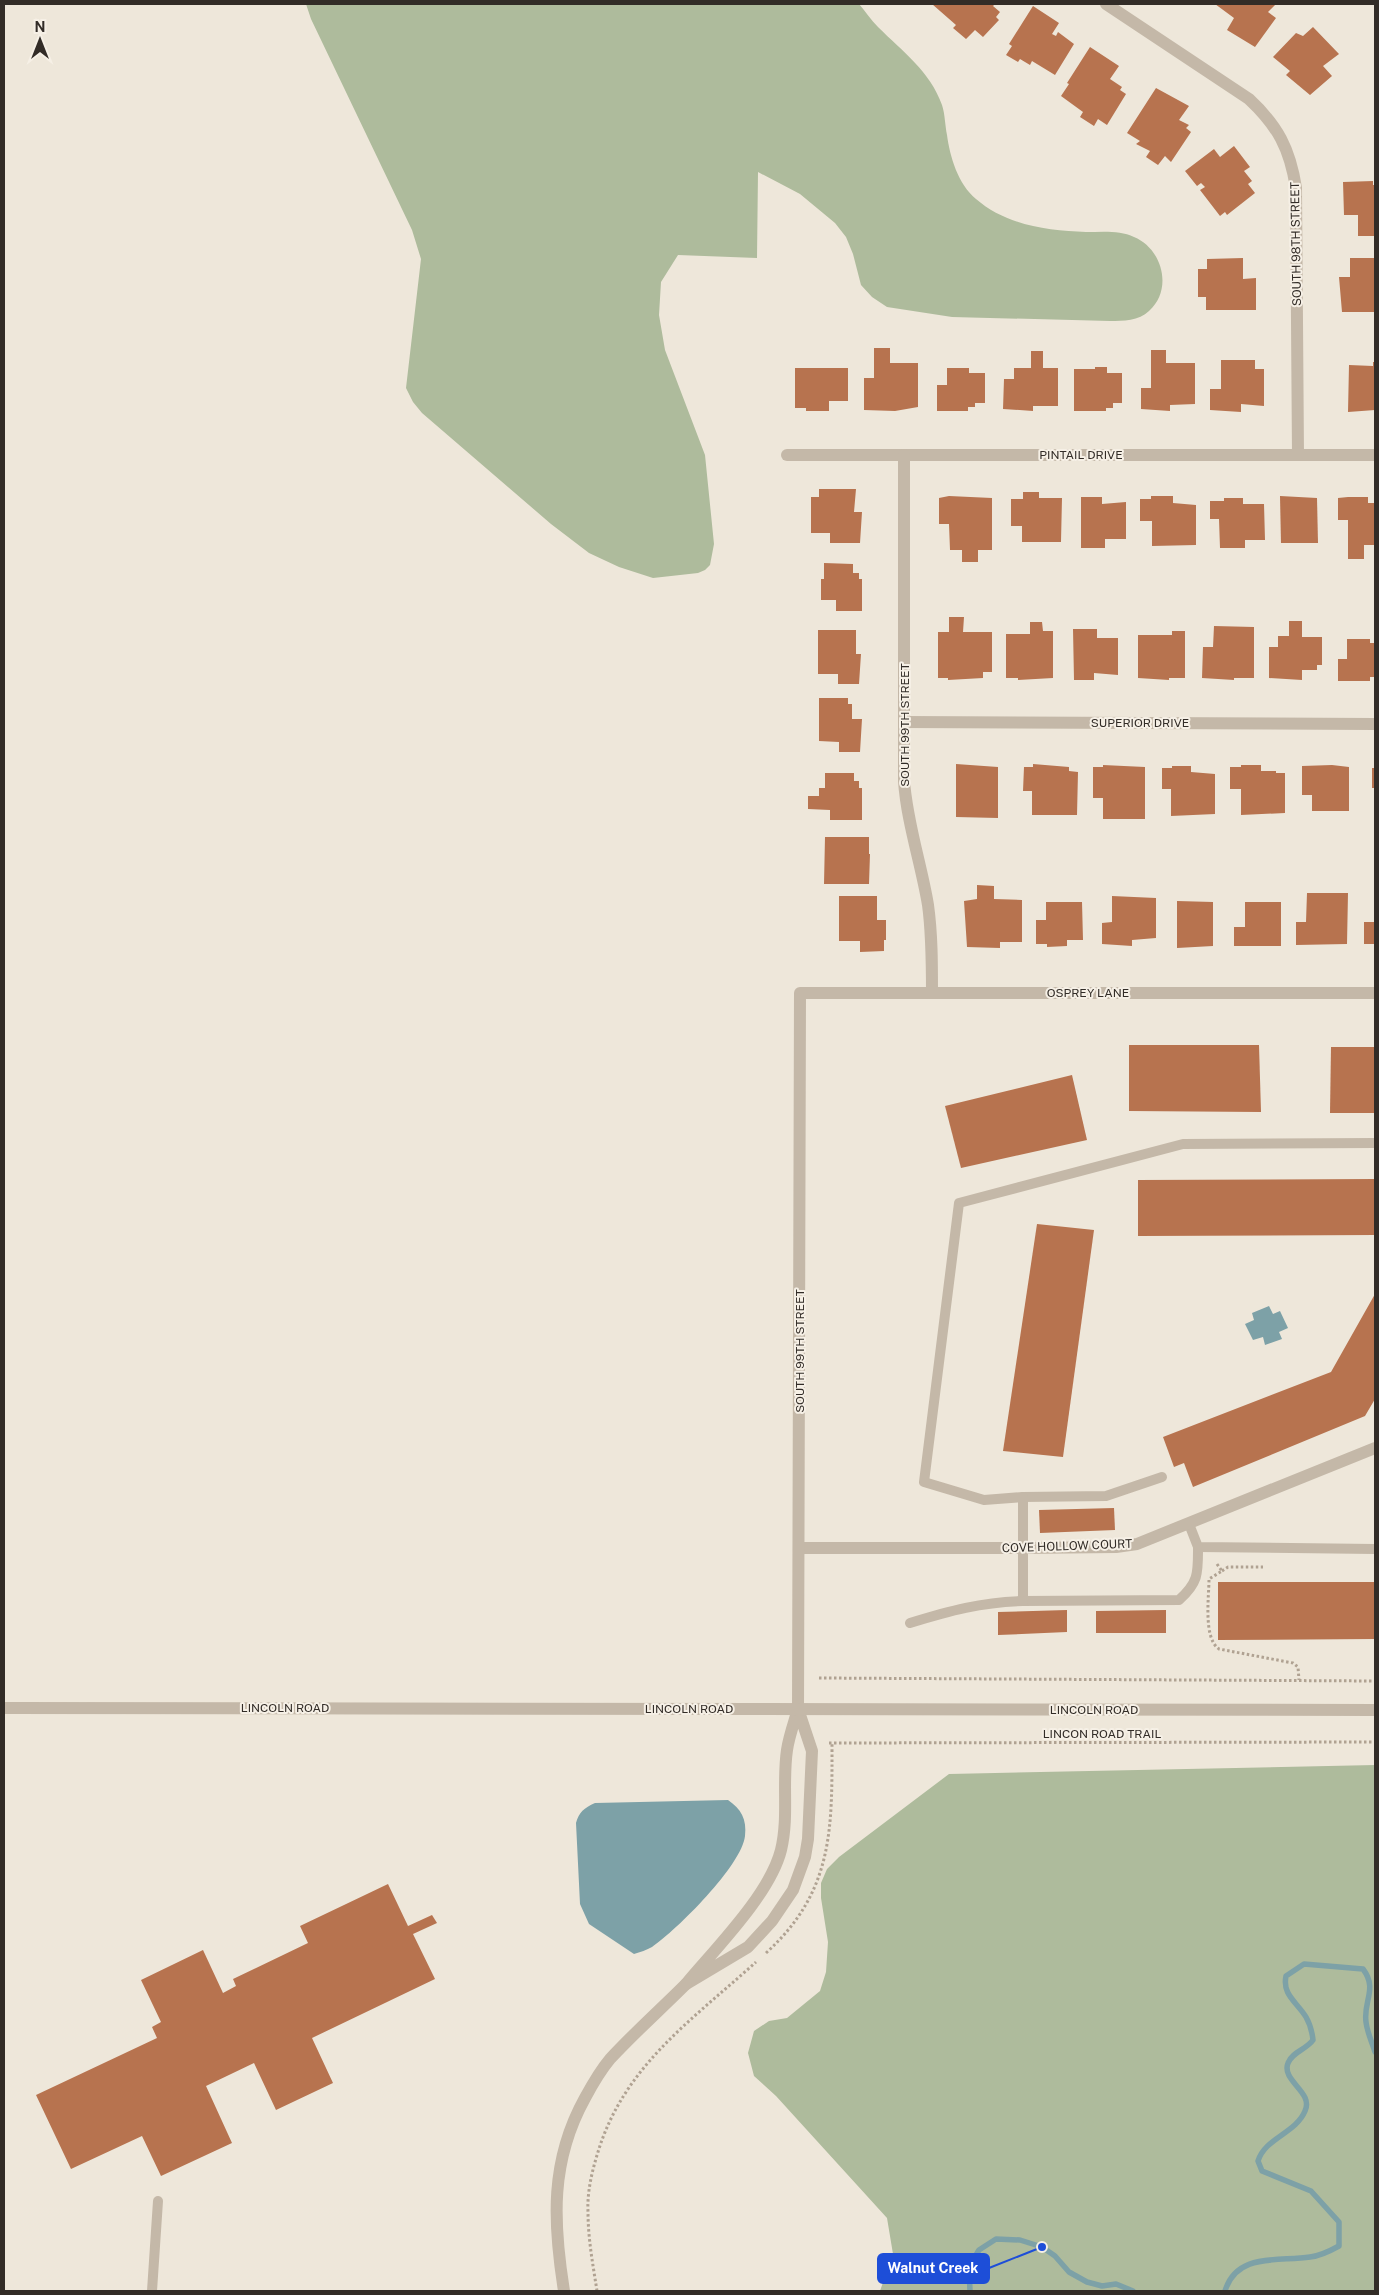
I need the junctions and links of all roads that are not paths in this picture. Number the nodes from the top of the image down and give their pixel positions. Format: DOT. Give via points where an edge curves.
graph roads {
  1 [pos="1106,4"];
  2 [pos="788,455"];
  3 [pos="904,455"];
  4 [pos="1298,455"];
  5 [pos="1375,455"];
  6 [pos="904,722"];
  7 [pos="1375,724"];
  8 [pos="932,992"];
  9 [pos="1375,993"];
  10 [pos="800,994"];
  11 [pos="1375,1143"];
  12 [pos="1375,1448"];
  13 [pos="1162,1477"];
  14 [pos="1023,1497"];
  15 [pos="1188,1524"];
  16 [pos="1198,1546"];
  17 [pos="800,1548"];
  18 [pos="1023,1548"];
  19 [pos="1375,1549"];
  20 [pos="1023,1601"];
  21 [pos="910,1623"];
  22 [pos="4,1708"];
  23 [pos="798,1709"];
  24 [pos="1375,1710"];
  25 [pos="686,1984"];
  26 [pos="158,2201"];
  27 [pos="152,2291"];
  28 [pos="564,2291"];
  1 -- 4 [label="street, SOUTH 98TH STREET" via="1249,99 1263,113 1287,149 1296,188"];
  2 -- 3 [label="street, PINTAIL DRIVE"];
  3 -- 4 [label="street, PINTAIL DRIVE"];
  3 -- 6 [label="street, SOUTH 99TH STREET"];
  4 -- 5 [label="street, PINTAIL DRIVE"];
  6 -- 7 [label="street, SUPERIOR DRIVE"];
  6 -- 8 [label="street, SOUTH 99TH STREET" via="905,794 930,918"];
  8 -- 9 [label="street, OSPREY LANE"];
  8 -- 10 [label="street, OSPREY LANE"];
  10 -- 17 [label="street, SOUTH 99TH STREET"];
  11 -- 14 [label="lane" via="1183,1144 959,1203 924,1482 984,1500"];
  12 -- 15 [label="street, COVE HOLLOW COURT"];
  13 -- 14 [label="lane" via="1106,1496"];
  14 -- 18 [label="lane"];
  15 -- 16 [label="lane"];
  15 -- 18 [label="street, COVE HOLLOW COURT" via="1137,1544"];
  16 -- 19 [label="lane"];
  16 -- 20 [label="lane" via="1198,1573 1192,1588 1179,1600"];
  17 -- 18 [label="street, COVE HOLLOW COURT"];
  17 -- 23 [label="street, SOUTH 99TH STREET"];
  18 -- 20 [label="lane"];
  20 -- 21 [label="lane" via="968,1606"];
  22 -- 23 [label="street, LINCOLN ROAD"];
  23 -- 24 [label="street, LINCOLN ROAD"];
  23 -- 25 [label="street" via="787,1750 785,1819 780,1851 767,1881 749,1908"];
  23 -- 25 [label="street" via="812,1751 808,1839 793,1890 772,1921 748,1947"];
  25 -- 28 [label="street" via="610,2060 593,2083 569,2133 557,2186 556,2213 556,2239"];
  26 -- 27 [label="lane"];
}
